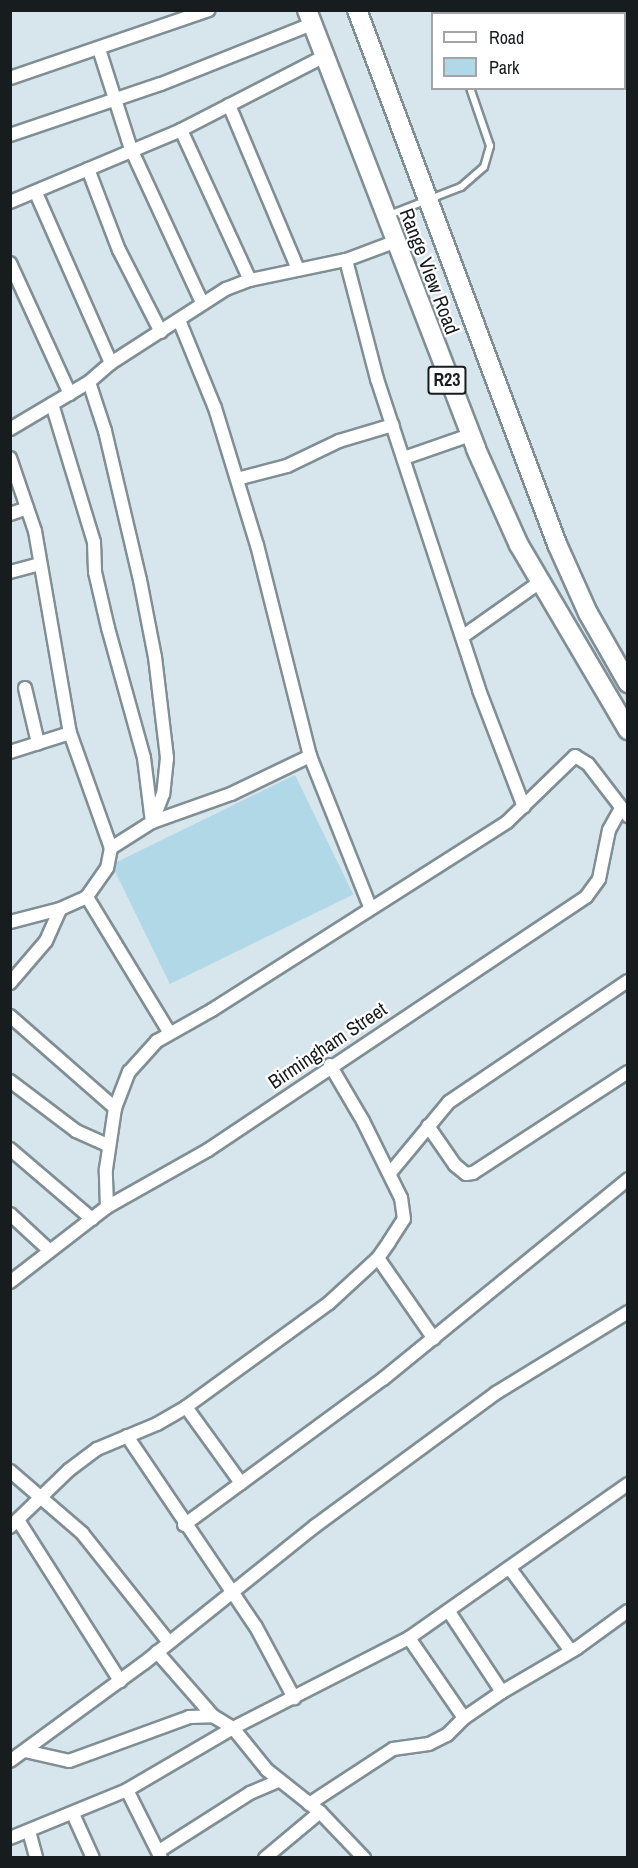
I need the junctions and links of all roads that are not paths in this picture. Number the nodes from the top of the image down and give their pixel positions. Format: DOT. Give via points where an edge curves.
graph roads {
  1 [pos="209,10"];
  2 [pos="357,10"];
  3 [pos="309,17"];
  4 [pos="99,49"];
  5 [pos="325,56"];
  6 [pos="10,78"];
  7 [pos="471,90"];
  8 [pos="112,100"];
  9 [pos="229,105"];
  10 [pos="181,130"];
  11 [pos="10,135"];
  12 [pos="131,149"];
  13 [pos="88,169"];
  14 [pos="36,192"];
  15 [pos="431,200"];
  16 [pos="10,202"];
  17 [pos="385,216"];
  18 [pos="394,242"];
  19 [pos="346,260"];
  20 [pos="10,263"];
  21 [pos="298,269"];
  22 [pos="250,280"];
  23 [pos="202,303"];
  24 [pos="179,320"];
  25 [pos="162,332"];
  26 [pos="111,363"];
  27 [pos="89,382"];
  28 [pos="70,394"];
  29 [pos="52,404"];
  30 [pos="393,425"];
  31 [pos="10,429"];
  32 [pos="470,435"];
  33 [pos="10,458"];
  34 [pos="404,458"];
  35 [pos="237,479"];
  36 [pos="27,508"];
  37 [pos="10,514"];
  38 [pos="39,564"];
  39 [pos="10,572"];
  40 [pos="540,582"];
  41 [pos="462,637"];
  42 [pos="627,683"];
  43 [pos="25,688"];
  44 [pos="627,730"];
  45 [pos="70,733"];
  46 [pos="38,743"];
  47 [pos="10,752"];
  48 [pos="310,756"];
  49 [pos="524,807"];
  50 [pos="624,812"];
  51 [pos="152,822"];
  52 [pos="111,848"];
  53 [pos="87,897"];
  54 [pos="370,908"];
  55 [pos="60,909"];
  56 [pos="10,922"];
  57 [pos="627,981"];
  58 [pos="10,983"];
  59 [pos="10,1016"];
  60 [pos="169,1032"];
  61 [pos="330,1065"];
  62 [pos="627,1072"];
  63 [pos="10,1081"];
  64 [pos="115,1108"];
  65 [pos="428,1126"];
  66 [pos="108,1145"];
  67 [pos="10,1149"];
  68 [pos="390,1173"];
  69 [pos="627,1179"];
  70 [pos="107,1207"];
  71 [pos="10,1215"];
  72 [pos="92,1219"];
  73 [pos="50,1251"];
  74 [pos="378,1258"];
  75 [pos="10,1282"];
  76 [pos="627,1312"];
  77 [pos="434,1339"];
  78 [pos="186,1407"];
  79 [pos="127,1436"];
  80 [pos="10,1471"];
  81 [pos="241,1483"];
  82 [pos="627,1484"];
  83 [pos="40,1499"];
  84 [pos="14,1524"];
  85 [pos="184,1525"];
  86 [pos="511,1570"];
  87 [pos="230,1594"];
  88 [pos="627,1611"];
  89 [pos="450,1613"];
  90 [pos="409,1638"];
  91 [pos="168,1641"];
  92 [pos="571,1651"];
  93 [pos="157,1652"];
  94 [pos="120,1681"];
  95 [pos="502,1692"];
  96 [pos="294,1698"];
  97 [pos="213,1716"];
  98 [pos="464,1718"];
  99 [pos="233,1728"];
  100 [pos="25,1751"];
  101 [pos="11,1760"];
  102 [pos="278,1781"];
  103 [pos="127,1790"];
  104 [pos="309,1804"];
  105 [pos="320,1812"];
  106 [pos="73,1814"];
  107 [pos="28,1831"];
  108 [pos="10,1838"];
  109 [pos="160,1854"];
  110 [pos="36,1857"];
  111 [pos="93,1857"];
  112 [pos="265,1857"];
  113 [pos="364,1857"];
  1 -- 4 [label="street"];
  2 -- 15 [label="main road, Range View Road / R23"];
  3 -- 5 [label="main road, Range View Road / R23"];
  3 -- 8 [label="street"];
  4 -- 6 [label="street"];
  4 -- 8 [label="street"];
  5 -- 9 [label="street"];
  5 -- 17 [label="main road, Range View Road / R23"];
  7 -- 15 [label="lane" via="486,129 490,155 474,177"];
  8 -- 11 [label="street"];
  8 -- 12 [label="street"];
  9 -- 10 [label="street"];
  9 -- 21 [label="street"];
  10 -- 12 [label="street"];
  10 -- 22 [label="street"];
  12 -- 13 [label="street"];
  12 -- 23 [label="street"];
  13 -- 14 [label="street"];
  13 -- 25 [label="street" via="119,250"];
  14 -- 16 [label="street"];
  14 -- 26 [label="street"];
  15 -- 17 [label="lane"];
  15 -- 42 [label="main road, Range View Road / R23" via="557,544 588,614"];
  17 -- 18 [label="main road, Range View Road / R23"];
  18 -- 19 [label="street"];
  18 -- 32 [label="main road, Range View Road / R23"];
  19 -- 21 [label="street"];
  19 -- 30 [label="street"];
  20 -- 28 [label="street"];
  21 -- 22 [label="street"];
  22 -- 23 [label="street"];
  23 -- 24 [label="street"];
  24 -- 25 [label="street"];
  24 -- 35 [label="street" via="215,408"];
  25 -- 26 [label="street"];
  26 -- 27 [label="street"];
  27 -- 28 [label="street"];
  27 -- 51 [label="street" via="122,497 155,657 166,777"];
  28 -- 29 [label="street"];
  29 -- 31 [label="street"];
  29 -- 51 [label="street" via="94,542 95,572 144,758"];
  30 -- 34 [label="street"];
  30 -- 35 [label="street" via="339,441 287,466"];
  32 -- 34 [label="street"];
  32 -- 40 [label="main road, Range View Road / R23"];
  33 -- 36 [label="street"];
  34 -- 41 [label="street"];
  35 -- 48 [label="street" via="285,649"];
  36 -- 37 [label="street"];
  36 -- 38 [label="street" via="35,531"];
  38 -- 39 [label="street"];
  38 -- 45 [label="street"];
  40 -- 41 [label="street"];
  40 -- 44 [label="main road, Range View Road / R23"];
  41 -- 49 [label="street"];
  43 -- 46 [label="street"];
  45 -- 46 [label="street"];
  45 -- 52 [label="street"];
  46 -- 47 [label="street"];
  48 -- 51 [label="street" via="231,794"];
  48 -- 54 [label="street"];
  49 -- 50 [label="street" via="577,756 588,764"];
  49 -- 54 [label="street" via="489,834"];
  50 -- 61 [label="street, Birmingham Street" via="609,830 599,879 586,897"];
  51 -- 52 [label="street"];
  52 -- 53 [label="street" via="107,868"];
  53 -- 55 [label="street"];
  53 -- 60 [label="street"];
  54 -- 60 [label="street" via="220,1005"];
  55 -- 56 [label="street"];
  55 -- 58 [label="street" via="46,941"];
  57 -- 65 [label="street" via="528,1051 464,1090"];
  59 -- 64 [label="street"];
  60 -- 64 [label="street" via="140,1056"];
  61 -- 68 [label="street"];
  61 -- 70 [label="street, Birmingham Street" via="208,1149"];
  62 -- 65 [label="street" via="473,1173 466,1174 455,1165"];
  63 -- 66 [label="street" via="76,1131"];
  64 -- 66 [label="street"];
  65 -- 68 [label="street"];
  66 -- 70 [label="street"];
  67 -- 72 [label="street"];
  68 -- 74 [label="street" via="404,1214"];
  69 -- 77 [label="street"];
  70 -- 72 [label="street, Birmingham Street"];
  71 -- 73 [label="street"];
  72 -- 73 [label="street, Birmingham Street"];
  73 -- 75 [label="street, Birmingham Street"];
  74 -- 77 [label="street"];
  74 -- 78 [label="street" via="328,1303"];
  76 -- 87 [label="street" via="496,1393"];
  77 -- 81 [label="street"];
  78 -- 79 [label="street"];
  78 -- 81 [label="street"];
  79 -- 83 [label="street" via="88,1456"];
  79 -- 85 [label="street"];
  80 -- 83 [label="street"];
  81 -- 85 [label="street"];
  82 -- 86 [label="street"];
  83 -- 84 [label="street"];
  83 -- 91 [label="street" via="66,1515"];
  84 -- 94 [label="street"];
  85 -- 87 [label="street"];
  86 -- 89 [label="street"];
  86 -- 92 [label="street"];
  87 -- 91 [label="street"];
  87 -- 96 [label="street" via="256,1627"];
  88 -- 92 [label="street"];
  89 -- 90 [label="street"];
  89 -- 95 [label="street"];
  90 -- 96 [label="street"];
  90 -- 98 [label="street"];
  91 -- 93 [label="street"];
  92 -- 95 [label="street"];
  93 -- 94 [label="street"];
  93 -- 97 [label="street"];
  94 -- 100 [label="street"];
  95 -- 98 [label="street"];
  96 -- 99 [label="street"];
  97 -- 99 [label="street"];
  97 -- 100 [label="street" via="189,1717 69,1761"];
  98 -- 104 [label="street" via="447,1735 429,1744 393,1749"];
  99 -- 102 [label="street"];
  99 -- 103 [label="street"];
  100 -- 101 [label="street"];
  102 -- 104 [label="street"];
  102 -- 109 [label="street" via="250,1793"];
  103 -- 106 [label="street"];
  103 -- 109 [label="street"];
  104 -- 105 [label="street"];
  105 -- 112 [label="street"];
  105 -- 113 [label="street"];
  106 -- 107 [label="street"];
  106 -- 111 [label="street"];
  107 -- 108 [label="street"];
  107 -- 110 [label="street"];
}
